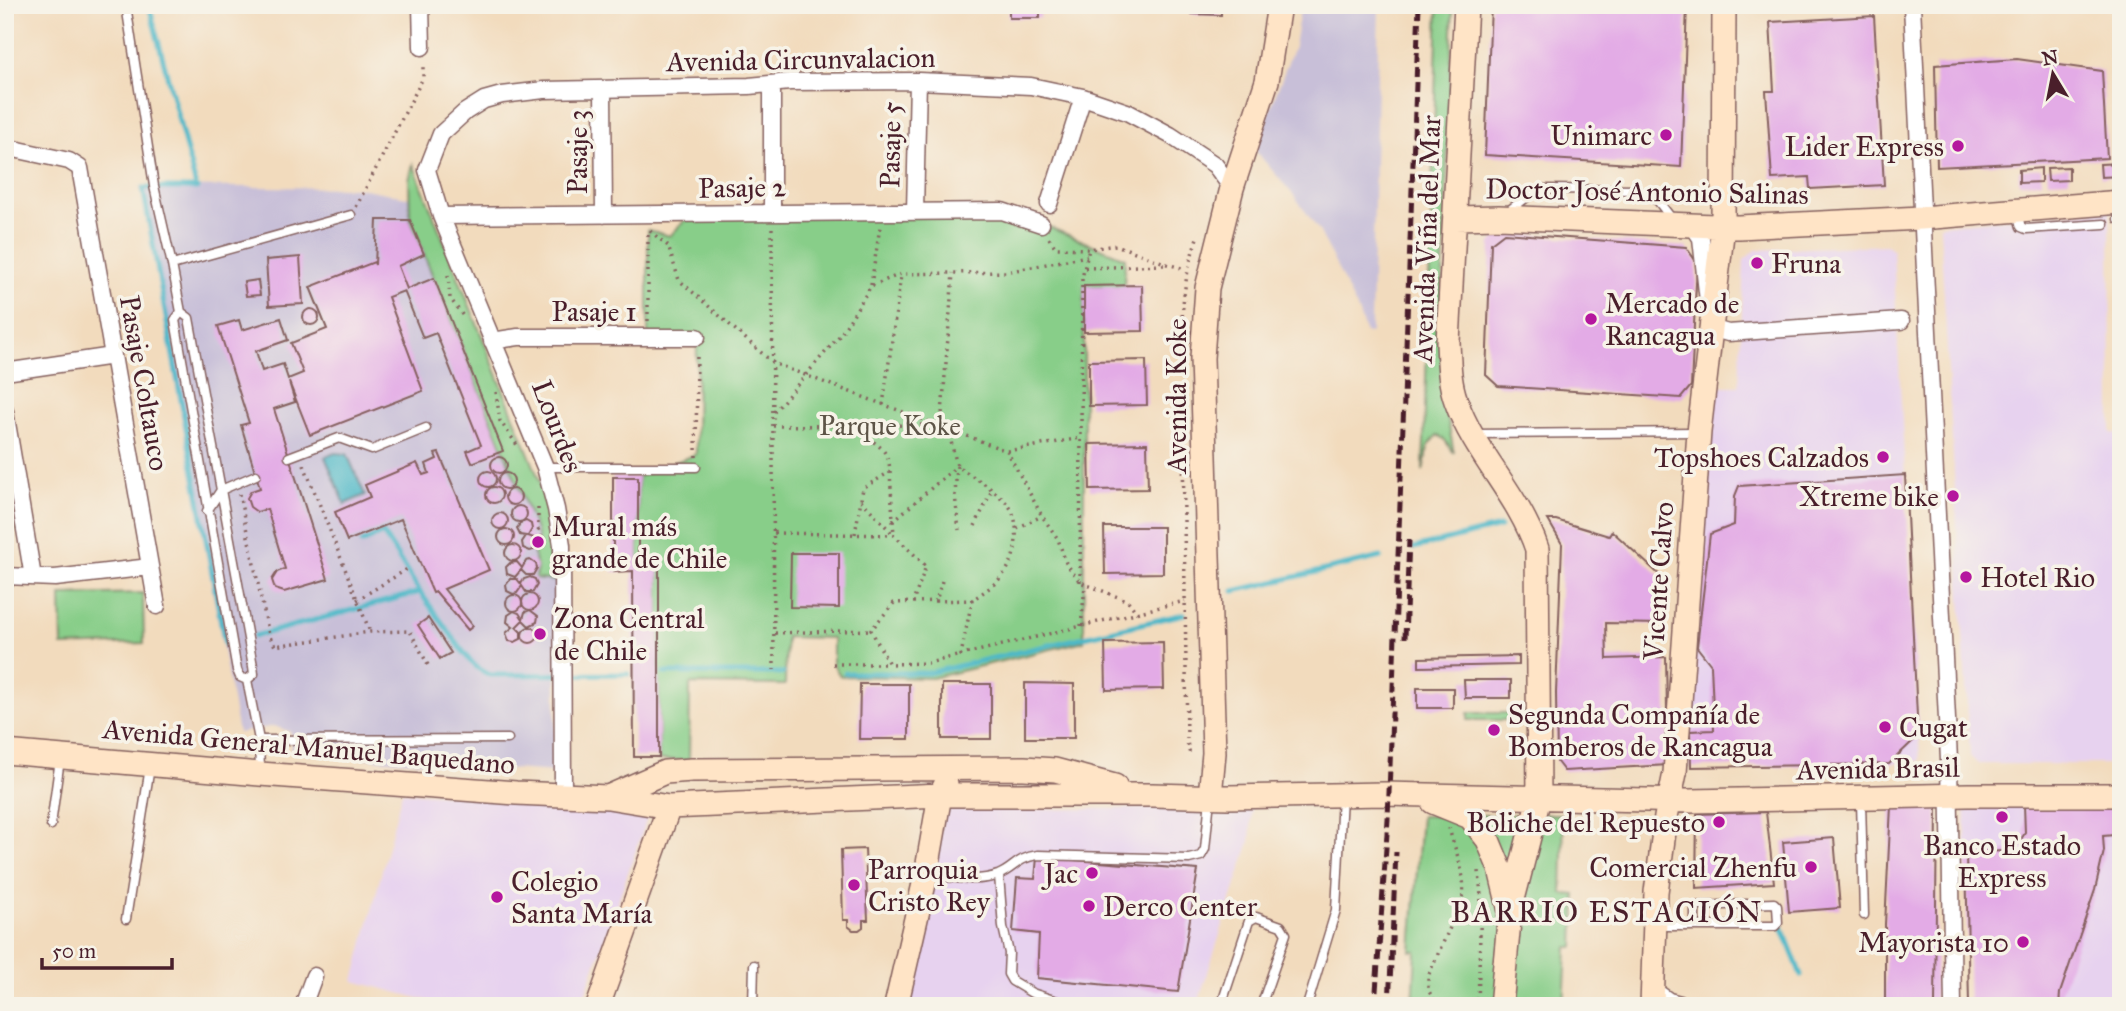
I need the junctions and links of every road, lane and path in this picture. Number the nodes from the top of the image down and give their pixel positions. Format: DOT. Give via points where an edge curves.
graph roads {
  1 [pos="126,5"];
  2 [pos="421,5"];
  3 [pos="1279,5"];
  4 [pos="1466,5"];
  5 [pos="1724,5"];
  6 [pos="1912,5"];
  7 [pos="422,47"];
  8 [pos="918,81"];
  9 [pos="772,84"];
  10 [pos="603,89"];
  11 [pos="1083,97"];
  12 [pos="5,147"];
  13 [pos="1232,188"];
  14 [pos="1049,204"];
  15 [pos="2017,210"];
  16 [pos="883,211"];
  17 [pos="915,211"];
  18 [pos="772,212"];
  19 [pos="2120,214"];
  20 [pos="351,215"];
  21 [pos="604,215"];
  22 [pos="441,216"];
  23 [pos="1456,218"];
  24 [pos="1499,218"];
  25 [pos="1921,218"];
  26 [pos="648,222"];
  27 [pos="1041,224"];
  28 [pos="2104,224"];
  29 [pos="1684,225"];
  30 [pos="1723,226"];
  31 [pos="1089,249"];
  32 [pos="1087,256"];
  33 [pos="1167,264"];
  34 [pos="172,265"];
  35 [pos="1084,268"];
  36 [pos="1186,270"];
  37 [pos="449,271"];
  38 [pos="953,273"];
  39 [pos="901,274"];
  40 [pos="871,286"];
  41 [pos="181,312"];
  42 [pos="1901,321"];
  43 [pos="470,322"];
  44 [pos="1711,328"];
  45 [pos="648,337"];
  46 [pos="697,337"];
  47 [pos="492,341"];
  48 [pos="113,356"];
  49 [pos="773,363"];
  50 [pos="5,372"];
  51 [pos="805,375"];
  52 [pos="496,390"];
  53 [pos="883,405"];
  54 [pos="5,411"];
  55 [pos="773,414"];
  56 [pos="859,425"];
  57 [pos="935,425"];
  58 [pos="773,426"];
  59 [pos="941,427"];
  60 [pos="426,428"];
  61 [pos="948,429"];
  62 [pos="1699,432"];
  63 [pos="1471,435"];
  64 [pos="1082,438"];
  65 [pos="519,447"];
  66 [pos="1007,451"];
  67 [pos="300,453"];
  68 [pos="289,457"];
  69 [pos="545,467"];
  70 [pos="696,467"];
  71 [pos="957,467"];
  72 [pos="890,472"];
  73 [pos="256,475"];
  74 [pos="236,482"];
  75 [pos="221,490"];
  76 [pos="992,490"];
  77 [pos="538,499"];
  78 [pos="861,500"];
  79 [pos="207,511"];
  80 [pos="1042,516"];
  81 [pos="893,521"];
  82 [pos="975,526"];
  83 [pos="1017,528"];
  84 [pos="959,530"];
  85 [pos="774,533"];
  86 [pos="856,534"];
  87 [pos="894,535"];
  88 [pos="549,552"];
  89 [pos="150,567"];
  90 [pos="409,568"];
  91 [pos="5,576"];
  92 [pos="33,577"];
  93 [pos="942,582"];
  94 [pos="1080,582"];
  95 [pos="1085,585"];
  96 [pos="357,600"];
  97 [pos="972,600"];
  98 [pos="936,601"];
  99 [pos="1185,601"];
  100 [pos="913,602"];
  101 [pos="157,606"];
  102 [pos="1136,612"];
  103 [pos="1081,626"];
  104 [pos="871,630"];
  105 [pos="370,632"];
  106 [pos="774,633"];
  107 [pos="961,655"];
  108 [pos="833,664"];
  109 [pos="889,664"];
  110 [pos="428,665"];
  111 [pos="774,670"];
  112 [pos="247,680"];
  113 [pos="508,739"];
  114 [pos="260,740"];
  115 [pos="5,752"];
  116 [pos="60,757"];
  117 [pos="150,764"];
  118 [pos="1024,768"];
  119 [pos="260,774"];
  120 [pos="1343,794"];
  121 [pos="1385,794"];
  122 [pos="563,795"];
  123 [pos="940,795"];
  124 [pos="1152,795"];
  125 [pos="2121,795"];
  126 [pos="1210,796"];
  127 [pos="1950,796"];
  128 [pos="608,797"];
  129 [pos="1539,798"];
  130 [pos="1861,798"];
  131 [pos="1670,800"];
  132 [pos="1444,805"];
  133 [pos="669,807"];
  134 [pos="51,825"];
  135 [pos="999,874"];
  136 [pos="926,875"];
  137 [pos="1510,911"];
  138 [pos="1864,915"];
  139 [pos="126,919"];
  140 [pos="1654,926"];
  141 [pos="1695,926"];
  142 [pos="754,965"];
  143 [pos="314,976"];
  144 [pos="1652,995"];
  145 [pos="1688,1002"];
  146 [pos="303,1006"];
  147 [pos="598,1006"];
  148 [pos="754,1006"];
  149 [pos="896,1006"];
  150 [pos="1072,1006"];
  151 [pos="1221,1006"];
  152 [pos="1261,1006"];
  153 [pos="1307,1006"];
  154 [pos="1438,1006"];
  155 [pos="1502,1006"];
  156 [pos="1672,1006"];
  157 [pos="1842,1006"];
  158 [pos="1954,1006"];
  1 -- 34 [label="lane" via="154,188"];
  2 -- 7 [label="street"];
  3 -- 13 [label="street, Avenida Koke" via="1266,81"];
  4 -- 23 [label="street, Avenida Viña del Mar"];
  5 -- 30 [label="street, Vicente Calvo"];
  6 -- 25 [label="street"];
  7 -- 20 [label="path" via="423,78"];
  8 -- 9 [label="street, Avenida Circunvalacion"];
  8 -- 11 [label="street, Avenida Circunvalacion" via="1031,86"];
  8 -- 17 [label="street, Pasaje 5"];
  9 -- 10 [label="street, Avenida Circunvalacion"];
  9 -- 18 [label="street"];
  10 -- 21 [label="street, Pasaje 3"];
  10 -- 22 [label="street, Avenida Circunvalacion" via="502,94 465,112 441,134 427,170"];
  11 -- 13 [label="street, Avenida Circunvalacion" via="1170,135 1215,165"];
  11 -- 14 [label="street"];
  12 -- 48 [label="street, Pasaje Coltauco" via="69,161 80,168"];
  13 -- 126 [label="street, Avenida Koke" via="1207,288 1202,358 1214,753"];
  15 -- 19 [label="street, Doctor José Antonio Salinas"];
  15 -- 25 [label="street, Doctor José Antonio Salinas"];
  15 -- 28 [label="lane" via="2021,227 2026,229"];
  16 -- 17 [label="street, Pasaje 2"];
  16 -- 18 [label="street, Pasaje 2"];
  16 -- 40 [label="path"];
  17 -- 27 [label="street, Pasaje 2" via="1002,211"];
  18 -- 26 [label="street, Pasaje 2"];
  18 -- 49 [label="path"];
  20 -- 34 [label="lane"];
  21 -- 22 [label="street, Pasaje 2"];
  21 -- 26 [label="street, Pasaje 2"];
  22 -- 47 [label="street, Lourdes"];
  23 -- 24 [label="street, Doctor José Antonio Salinas"];
  23 -- 63 [label="street, Avenida Viña del Mar" via="1449,375"];
  24 -- 29 [label="street, Doctor José Antonio Salinas"];
  24 -- 29 [label="lane" via="1544,189 1637,190 1658,201"];
  25 -- 30 [label="street, Doctor José Antonio Salinas"];
  25 -- 127 [label="street"];
  26 -- 45 [label="path"];
  26 -- 49 [label="path" via="668,246 679,280"];
  27 -- 31 [label="path" via="1056,248"];
  29 -- 30 [label="street, Doctor José Antonio Salinas"];
  29 -- 44 [label="street, Vicente Calvo" via="1701,238"];
  30 -- 44 [label="street, Vicente Calvo"];
  31 -- 32 [label="path"];
  31 -- 33 [label="path" via="1116,244"];
  32 -- 35 [label="path"];
  32 -- 38 [label="path" via="1006,272"];
  33 -- 35 [label="path"];
  33 -- 36 [label="path"];
  34 -- 41 [label="lane"];
  35 -- 64 [label="path"];
  37 -- 43 [label="path" via="450,298"];
  38 -- 39 [label="path"];
  38 -- 59 [label="path"];
  39 -- 40 [label="path"];
  39 -- 53 [label="path"];
  40 -- 51 [label="path" via="841,334"];
  41 -- 75 [label="lane" via="189,318"];
  41 -- 79 [label="lane" via="175,320"];
  42 -- 44 [label="street" via="1728,332"];
  44 -- 62 [label="street, Vicente Calvo"];
  45 -- 46 [label="street, Pasaje 1"];
  45 -- 47 [label="street, Pasaje 1"];
  46 -- 70 [label="path"];
  47 -- 69 [label="street, Lourdes"];
  48 -- 50 [label="street"];
  48 -- 89 [label="street, Pasaje Coltauco"];
  49 -- 51 [label="path"];
  49 -- 55 [label="path"];
  51 -- 53 [label="path"];
  51 -- 55 [label="path"];
  52 -- 65 [label="path" via="500,421"];
  53 -- 57 [label="path"];
  54 -- 92 [label="street"];
  55 -- 58 [label="path"];
  56 -- 57 [label="path"];
  56 -- 58 [label="path"];
  56 -- 72 [label="path" via="860,433 883,448"];
  57 -- 59 [label="path"];
  58 -- 85 [label="path"];
  59 -- 61 [label="path"];
  60 -- 67 [label="lane" via="372,450 339,438"];
  61 -- 66 [label="path"];
  61 -- 71 [label="path"];
  62 -- 63 [label="lane"];
  62 -- 131 [label="street, Vicente Calvo"];
  63 -- 129 [label="street, Avenida Viña del Mar" via="1526,520 1537,549"];
  64 -- 66 [label="path"];
  64 -- 94 [label="path"];
  66 -- 80 [label="path"];
  67 -- 68 [label="lane"];
  67 -- 96 [label="path"];
  69 -- 70 [label="lane"];
  69 -- 122 [label="street, Lourdes" via="562,545"];
  71 -- 76 [label="path"];
  71 -- 81 [label="path"];
  71 -- 84 [label="path"];
  72 -- 78 [label="path" via="863,488"];
  72 -- 81 [label="path"];
  73 -- 74 [label="lane"];
  74 -- 75 [label="lane"];
  74 -- 105 [label="path" via="275,646"];
  75 -- 79 [label="lane"];
  75 -- 112 [label="lane" via="253,666 254,674"];
  76 -- 82 [label="path"];
  76 -- 83 [label="path" via="1011,508"];
  77 -- 88 [label="path" via="538,529"];
  78 -- 86 [label="path"];
  78 -- 87 [label="path"];
  79 -- 112 [label="lane" via="237,670"];
  80 -- 83 [label="path"];
  80 -- 94 [label="path"];
  81 -- 87 [label="path"];
  83 -- 97 [label="path" via="1016,553 1007,571"];
  85 -- 86 [label="path"];
  85 -- 106 [label="path"];
  86 -- 87 [label="path"];
  87 -- 100 [label="path" via="926,566"];
  89 -- 92 [label="street"];
  89 -- 101 [label="street, Pasaje Coltauco"];
  90 -- 96 [label="path"];
  91 -- 92 [label="street"];
  93 -- 98 [label="path"];
  94 -- 95 [label="path"];
  95 -- 102 [label="path" via="1128,601"];
  95 -- 103 [label="path"];
  96 -- 105 [label="path"];
  97 -- 98 [label="path"];
  97 -- 107 [label="path"];
  98 -- 100 [label="path"];
  99 -- 102 [label="path"];
  100 -- 104 [label="path" via="894,603"];
  102 -- 103 [label="path"];
  103 -- 107 [label="path"];
  104 -- 106 [label="path"];
  104 -- 109 [label="path"];
  105 -- 110 [label="path" via="410,632"];
  106 -- 111 [label="path"];
  107 -- 109 [label="path" via="928,663"];
  108 -- 109 [label="path"];
  112 -- 114 [label="lane"];
  113 -- 114 [label="lane"];
  114 -- 119 [label="lane"];
  115 -- 116 [label="street, Avenida General Manuel Baquedano"];
  116 -- 117 [label="street, Avenida General Manuel Baquedano"];
  116 -- 134 [label="lane"];
  117 -- 119 [label="street, Avenida General Manuel Baquedano"];
  117 -- 139 [label="lane"];
  118 -- 123 [label="street, Avenida General Manuel Baquedano" via="1000,778 951,780"];
  118 -- 124 [label="street, Avenida General Manuel Baquedano" via="1055,770"];
  118 -- 128 [label="street, Avenida General Manuel Baquedano" via="679,771 665,772"];
  119 -- 122 [label="street, Avenida General Manuel Baquedano"];
  120 -- 121 [label="street, Avenida General Manuel Baquedano"];
  120 -- 126 [label="street, Avenida General Manuel Baquedano"];
  120 -- 153 [label="lane" via="1336,910"];
  121 -- 129 [label="street, Avenida Brasil"];
  121 -- 132 [label="street"];
  122 -- 128 [label="street, Avenida General Manuel Baquedano"];
  123 -- 124 [label="street, Avenida General Manuel Baquedano"];
  123 -- 133 [label="street, Avenida General Manuel Baquedano"];
  123 -- 136 [label="street"];
  124 -- 126 [label="street, Avenida General Manuel Baquedano"];
  125 -- 127 [label="street, Avenida Brasil"];
  126 -- 135 [label="lane" via="1205,849 1200,856 1038,855 1023,857"];
  127 -- 130 [label="street, Avenida Brasil"];
  127 -- 158 [label="street"];
  128 -- 133 [label="street, Avenida General Manuel Baquedano"];
  129 -- 131 [label="street, Avenida Brasil"];
  129 -- 137 [label="street, Avenida Viña del Mar"];
  130 -- 131 [label="street, Avenida Brasil"];
  130 -- 138 [label="lane"];
  131 -- 140 [label="street, Vicente Calvo"];
  132 -- 137 [label="street" via="1470,817 1488,840"];
  132 -- 154 [label="path" via="1464,888 1428,976"];
  133 -- 147 [label="street"];
  135 -- 136 [label="lane" via="980,879"];
  135 -- 150 [label="lane" via="1008,974 1032,993"];
  136 -- 149 [label="street"];
  137 -- 155 [label="street"];
  140 -- 141 [label="lane"];
  140 -- 144 [label="street, Vicente Calvo"];
  141 -- 141 [label="lane" via="1697,906 1777,906 1775,926"];
  142 -- 148 [label="lane"];
  143 -- 146 [label="street"];
  144 -- 145 [label="lane"];
  145 -- 156 [label="lane"];
  145 -- 157 [label="lane"];
  151 -- 152 [label="lane" via="1249,921 1256,917 1281,926 1286,934"];
}
